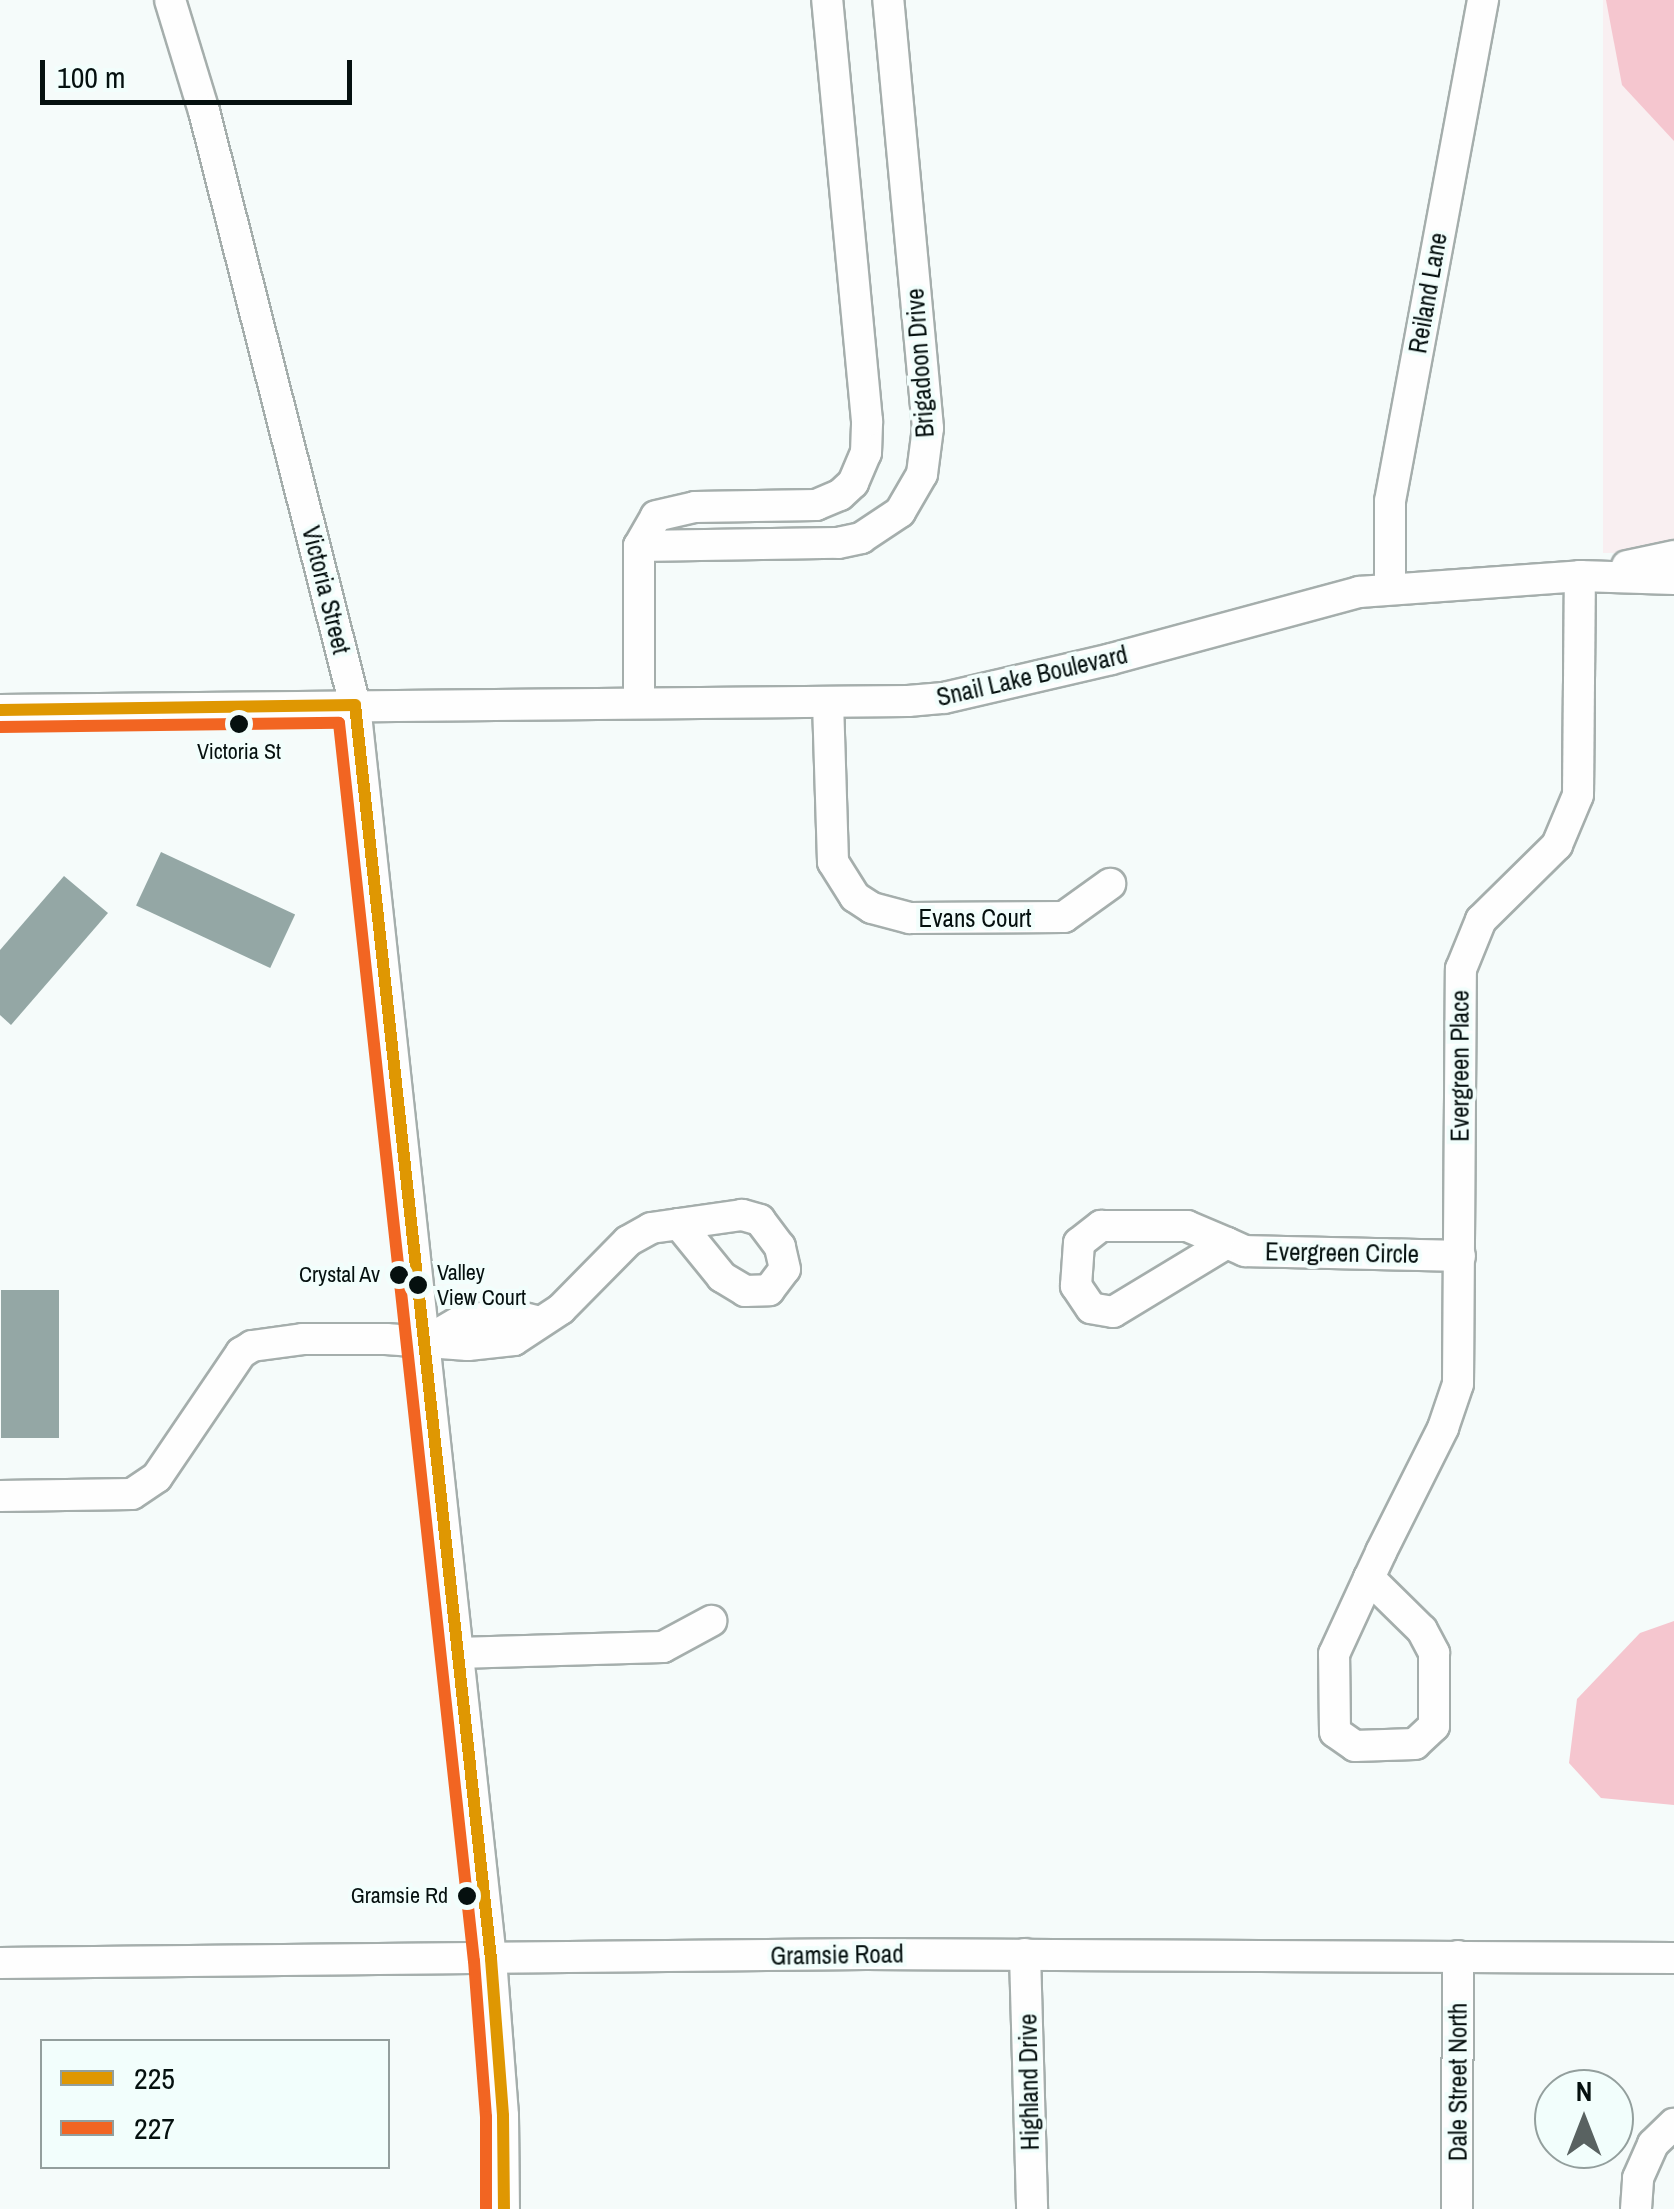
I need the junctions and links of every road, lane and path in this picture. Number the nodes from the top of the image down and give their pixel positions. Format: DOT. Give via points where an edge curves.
graph roads {
  1 [pos="170,0"];
  2 [pos="827,0"];
  3 [pos="888,0"];
  4 [pos="1482,0"];
  5 [pos="639,546"];
  6 [pos="1674,556"];
  7 [pos="1580,576"];
  8 [pos="1674,580"];
  9 [pos="1390,588"];
  10 [pos="639,702"];
  11 [pos="828,702"];
  12 [pos="355,705"];
  13 [pos="0,710"];
  14 [pos="1110,884"];
  15 [pos="679,1224"];
  16 [pos="1227,1243"];
  17 [pos="1460,1256"];
  18 [pos="425,1342"];
  19 [pos="0,1496"];
  20 [pos="1369,1578"];
  21 [pos="711,1620"];
  22 [pos="457,1654"];
  23 [pos="1025,1954"];
  24 [pos="1458,1956"];
  25 [pos="1674,1958"];
  26 [pos="491,1959"];
  27 [pos="0,1963"];
  28 [pos="1674,2124"];
  29 [pos="504,2209"];
  30 [pos="1032,2209"];
  31 [pos="1457,2209"];
  32 [pos="1636,2209"];
  1 -- 12 [label="street, Victoria Street"];
  2 -- 5 [label="street" via="867,421 861,469 840,495 816,506 670,510 646,528"];
  3 -- 5 [label="street, Brigadoon Drive" via="928,428 922,474 900,512 861,538 838,544"];
  4 -- 9 [label="street, Reiland Lane" via="1390,501"];
  5 -- 10 [label="street"];
  6 -- 7 [label="street, Snail Lake Boulevard"];
  7 -- 8 [label="street, Snail Lake Boulevard"];
  7 -- 9 [label="street, Snail Lake Boulevard"];
  7 -- 17 [label="street, Evergreen Place" via="1578,795 1556,846 1481,920 1461,969"];
  9 -- 11 [label="street, Snail Lake Boulevard" via="944,698"];
  10 -- 11 [label="street, Snail Lake Boulevard"];
  10 -- 12 [label="street, Snail Lake Boulevard"];
  11 -- 14 [label="street, Evans Court" via="833,862 842,881 872,908 910,918 1064,918"];
  12 -- 13 [label="street, Snail Lake Boulevard"];
  12 -- 18 [label="street, Victoria Street"];
  15 -- 18 [label="street" via="651,1228 628,1241 561,1309 514,1340"];
  16 -- 16 [label="street, Evergreen Circle" via="1187,1226 1102,1226 1079,1243 1076,1286 1091,1308 1112,1312"];
  16 -- 17 [label="street, Evergreen Circle" via="1245,1251"];
  17 -- 20 [label="street, Evergreen Place" via="1460,1355 1450,1412"];
  18 -- 19 [label="street" via="303,1339 252,1346 240,1354 158,1476 132,1494"];
  18 -- 22 [label="street, Victoria Street"];
  20 -- 20 [label="street, Evergreen Place" via="1334,1654 1336,1732 1355,1746 1415,1744 1434,1726 1434,1653 1422,1630"];
  21 -- 22 [label="street" via="663,1647"];
  22 -- 26 [label="street, Victoria Street"];
  23 -- 24 [label="street, Gramsie Road"];
  23 -- 26 [label="street, Gramsie Road"];
  23 -- 30 [label="street, Highland Drive"];
  24 -- 25 [label="street, Gramsie Road"];
  24 -- 31 [label="street, Dale Street North"];
  26 -- 27 [label="street, Gramsie Road"];
  26 -- 29 [label="street, Victoria Street"];
  28 -- 32 [label="street" via="1654,2144 1638,2178"];
}
